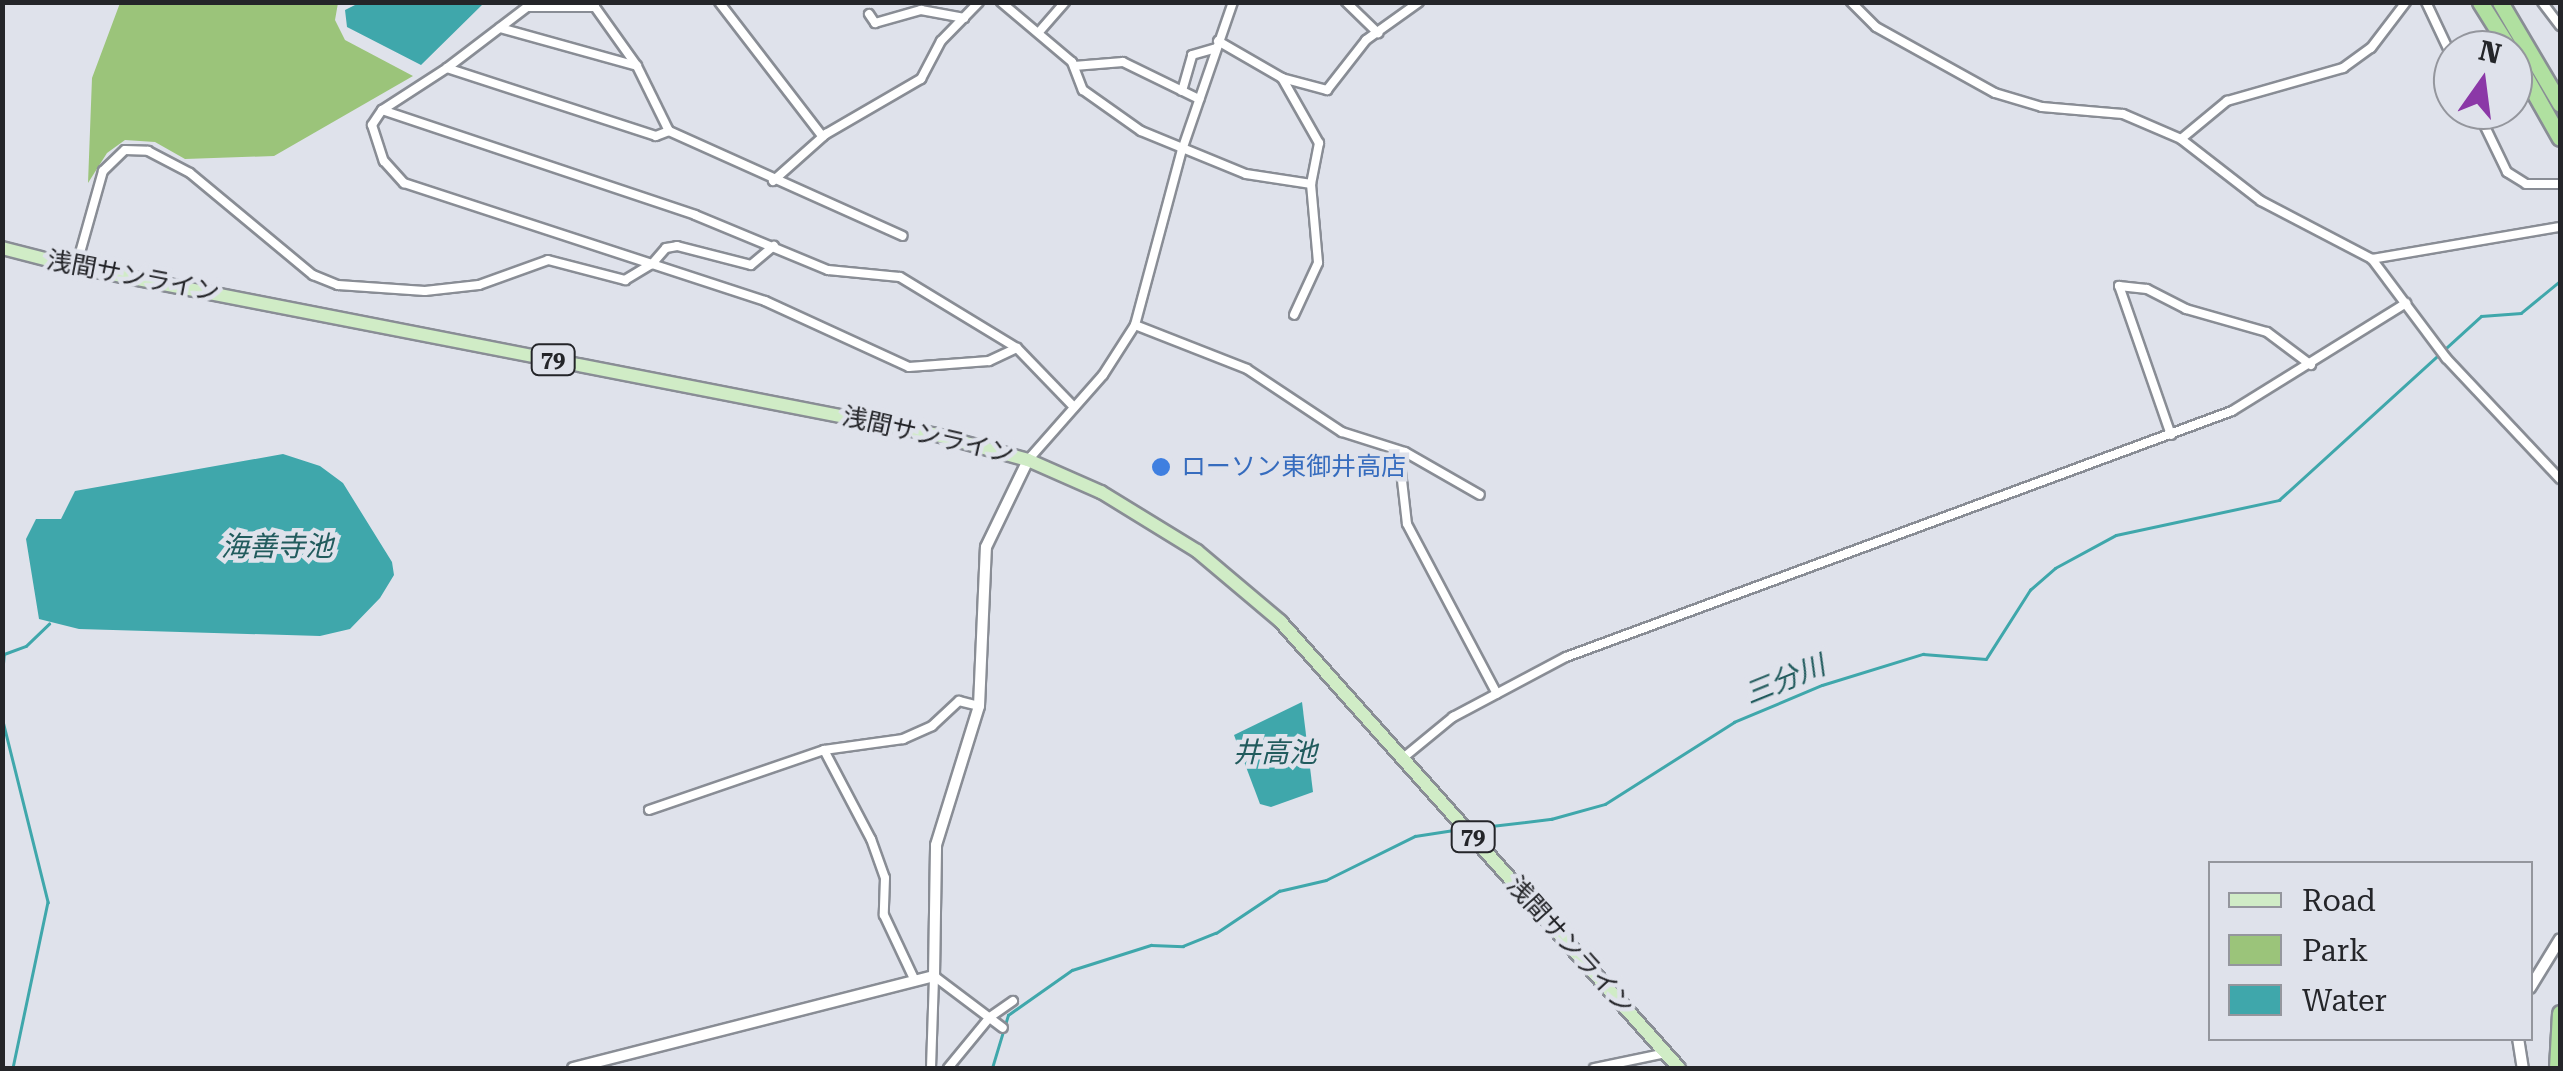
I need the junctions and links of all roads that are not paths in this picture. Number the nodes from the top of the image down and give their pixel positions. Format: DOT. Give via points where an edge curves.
graph roads {
  1 [pos="719,2"];
  2 [pos="978,2"];
  3 [pos="1001,2"];
  4 [pos="1065,2"];
  5 [pos="1232,2"];
  6 [pos="1346,2"];
  7 [pos="1419,2"];
  8 [pos="1851,2"];
  9 [pos="2406,2"];
  10 [pos="2426,2"];
  11 [pos="2480,2"];
  12 [pos="2500,2"];
  13 [pos="2542,2"];
  14 [pos="575,4"];
  15 [pos="920,6"];
  16 [pos="869,14"];
  17 [pos="964,18"];
  18 [pos="2560,26"];
  19 [pos="500,28"];
  20 [pos="2439,30"];
  21 [pos="2497,30"];
  22 [pos="1039,32"];
  23 [pos="1378,33"];
  24 [pos="1217,44"];
  25 [pos="637,66"];
  26 [pos="1074,66"];
  27 [pos="447,68"];
  28 [pos="1282,78"];
  29 [pos="2533,82"];
  30 [pos="1182,91"];
  31 [pos="1199,99"];
  32 [pos="2554,109"];
  33 [pos="382,110"];
  34 [pos="2487,130"];
  35 [pos="669,131"];
  36 [pos="823,137"];
  37 [pos="2560,138"];
  38 [pos="2181,139"];
  39 [pos="1182,150"];
  40 [pos="773,181"];
  41 [pos="1311,184"];
  42 [pos="2560,186"];
  43 [pos="2560,227"];
  44 [pos="903,236"];
  45 [pos="774,246"];
  46 [pos="2,248"];
  47 [pos="2372,259"];
  48 [pos="652,264"];
  49 [pos="76,268"];
  50 [pos="2406,303"];
  51 [pos="1294,314"];
  52 [pos="1136,326"];
  53 [pos="1017,348"];
  54 [pos="2311,365"];
  55 [pos="1074,406"];
  56 [pos="2171,435"];
  57 [pos="1398,454"];
  58 [pos="1028,460"];
  59 [pos="2560,479"];
  60 [pos="1480,495"];
  61 [pos="1497,694"];
  62 [pos="979,706"];
  63 [pos="824,750"];
  64 [pos="1403,758"];
  65 [pos="649,810"];
  66 [pos="2560,938"];
  67 [pos="934,976"];
  68 [pos="915,981"];
  69 [pos="2533,983"];
  70 [pos="1013,1002"];
  71 [pos="2560,1013"];
  72 [pos="990,1017"];
  73 [pos="1003,1028"];
  74 [pos="2518,1041"];
  75 [pos="1666,1053"];
  76 [pos="573,1068"];
  77 [pos="931,1068"];
  78 [pos="948,1068"];
  79 [pos="1594,1068"];
  80 [pos="1679,1068"];
  81 [pos="2523,1068"];
  82 [pos="2557,1068"];
  1 -- 36 [label="street"];
  2 -- 17 [label="street"];
  3 -- 22 [label="street"];
  4 -- 22 [label="street"];
  5 -- 24 [label="street"];
  6 -- 23 [label="street"];
  7 -- 23 [label="street"];
  8 -- 38 [label="street" via="1876,27 1995,94 2042,107 2123,114"];
  9 -- 38 [label="street" via="2371,48 2342,68 2227,101"];
  10 -- 20 [label="street"];
  11 -- 21 [label="highway"];
  12 -- 32 [label="highway"];
  13 -- 18 [label="street"];
  14 -- 19 [label="street" via="527,7"];
  14 -- 25 [label="street" via="602,14"];
  15 -- 16 [label="street" via="875,23"];
  15 -- 17 [label="street"];
  17 -- 36 [label="street" via="942,41 922,79"];
  19 -- 25 [label="street"];
  19 -- 27 [label="street"];
  22 -- 26 [label="street"];
  23 -- 28 [label="street" via="1327,90"];
  24 -- 28 [label="street"];
  24 -- 30 [label="street" via="1192,55"];
  24 -- 31 [label="street"];
  25 -- 35 [label="street"];
  26 -- 30 [label="street" via="1124,62"];
  26 -- 39 [label="street" via="1082,90"];
  27 -- 33 [label="street"];
  27 -- 35 [label="street" via="656,136"];
  28 -- 41 [label="street" via="1318,143"];
  29 -- 32 [label="highway"];
  30 -- 31 [label="street"];
  31 -- 39 [label="street"];
  32 -- 37 [label="highway"];
  33 -- 45 [label="street"];
  33 -- 48 [label="street" via="372,126 384,161 404,183"];
  34 -- 42 [label="street" via="2507,172 2526,184"];
  35 -- 40 [label="street"];
  36 -- 40 [label="street"];
  38 -- 47 [label="street" via="2260,201"];
  39 -- 41 [label="street" via="1246,174"];
  39 -- 52 [label="street"];
  40 -- 44 [label="street"];
  41 -- 51 [label="street" via="1318,263"];
  43 -- 47 [label="street"];
  45 -- 48 [label="street" via="751,265 677,246"];
  45 -- 53 [label="street" via="828,270 900,277"];
  46 -- 49 [label="main road, 浅間サンライン / 79"];
  47 -- 50 [label="street"];
  48 -- 49 [label="street" via="625,280 548,260 479,285 425,291 338,285 313,275 190,173 148,152 125,150 97,183"];
  48 -- 53 [label="street" via="765,301 909,367 989,361"];
  49 -- 58 [label="main road, 浅間サンライン / 79" via="880,422"];
  50 -- 54 [label="street"];
  50 -- 59 [label="street" via="2446,358"];
  52 -- 55 [label="street"];
  52 -- 57 [label="street" via="1238,365 1342,432"];
  53 -- 55 [label="street"];
  54 -- 56 [label="street" via="2232,412"];
  54 -- 56 [label="street" via="2267,332 2186,309 2147,289 2119,286"];
  55 -- 58 [label="street"];
  56 -- 61 [label="street" via="1566,658"];
  57 -- 60 [label="street" via="1448,473"];
  57 -- 61 [label="street" via="1407,524"];
  58 -- 62 [label="street" via="986,547"];
  58 -- 64 [label="main road, 浅間サンライン / 79" via="1146,517 1242,586"];
  61 -- 64 [label="street" via="1453,717"];
  62 -- 63 [label="street" via="959,701 932,726 903,738"];
  62 -- 67 [label="street" via="936,845"];
  63 -- 65 [label="street"];
  63 -- 68 [label="street" via="871,839 885,878 884,915"];
  64 -- 75 [label="main road, 浅間サンライン / 79"];
  66 -- 69 [label="street"];
  67 -- 68 [label="street"];
  67 -- 72 [label="street"];
  67 -- 77 [label="street"];
  68 -- 76 [label="street"];
  70 -- 72 [label="street"];
  71 -- 82 [label="highway"];
  72 -- 73 [label="street"];
  72 -- 78 [label="street"];
  74 -- 81 [label="street"];
  75 -- 79 [label="street"];
  75 -- 80 [label="main road, 浅間サンライン / 79"];
}
